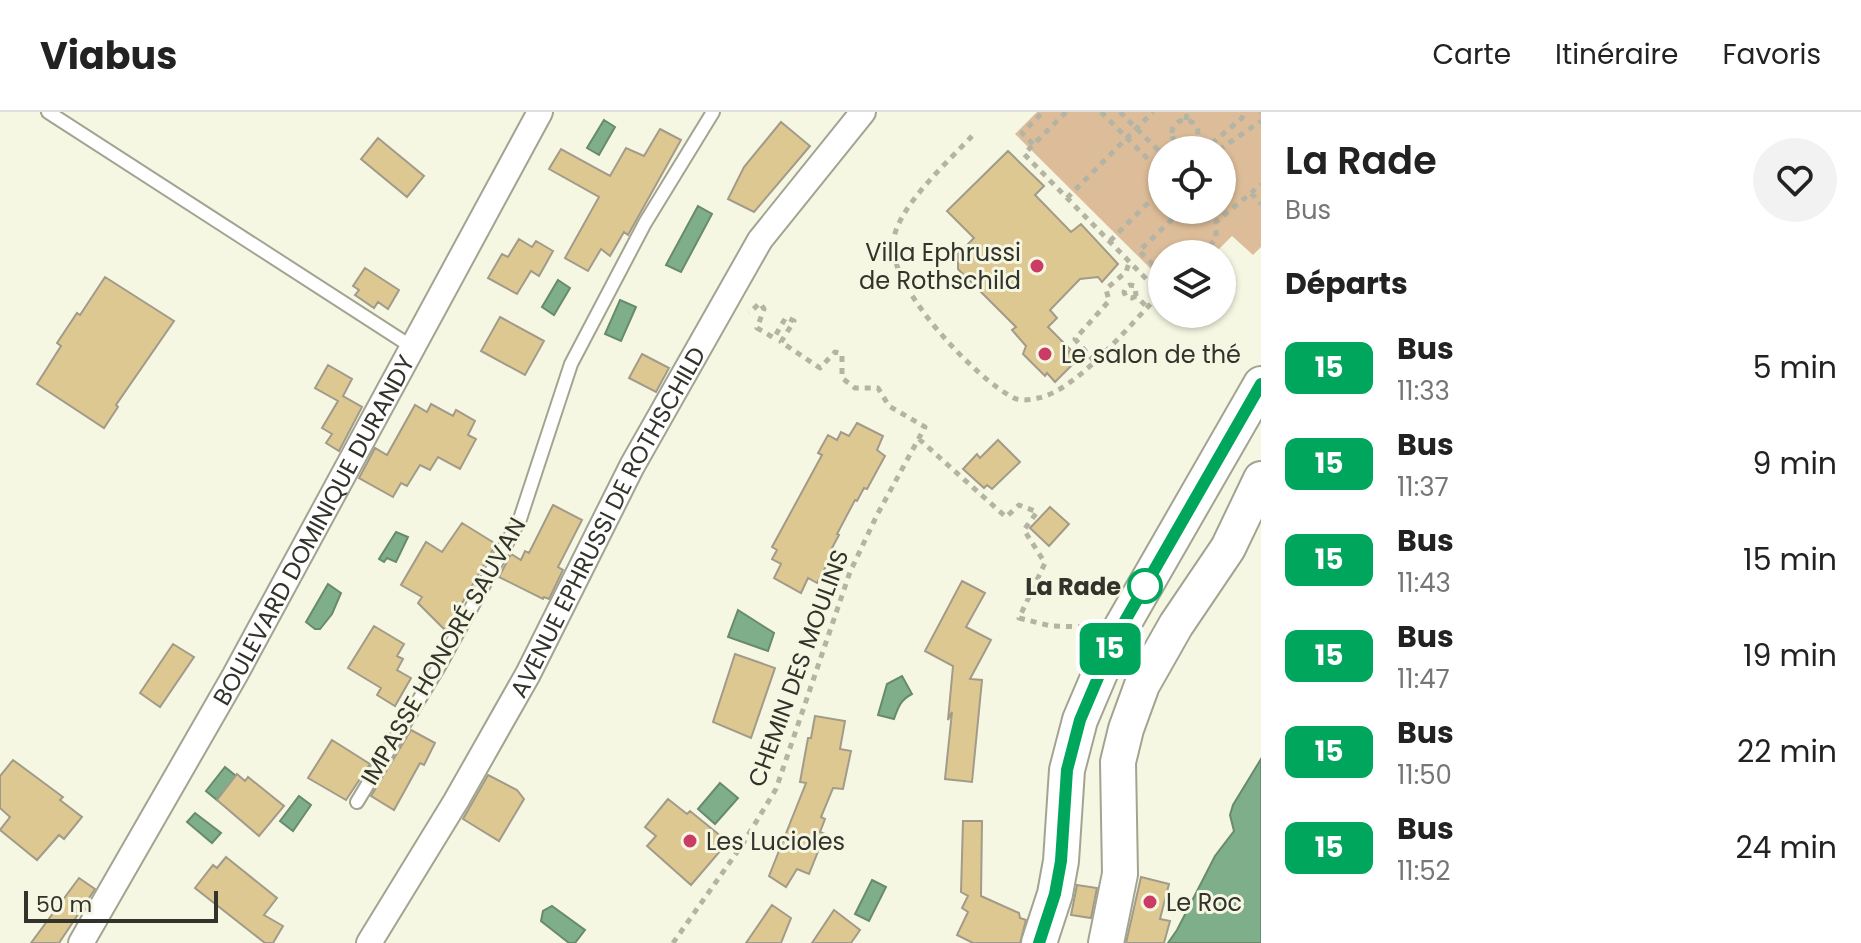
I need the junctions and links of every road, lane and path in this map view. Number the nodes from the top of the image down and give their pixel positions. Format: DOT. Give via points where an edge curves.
graph roads {
  1 [pos="48,112"];
  2 [pos="540,112"];
  3 [pos="713,112"];
  4 [pos="863,112"];
  5 [pos="1043,112"];
  6 [pos="1066,112"];
  7 [pos="1101,112"];
  8 [pos="1120,112"];
  9 [pos="1153,112"];
  10 [pos="1187,112"];
  11 [pos="1244,112"];
  12 [pos="1186,120"];
  13 [pos="1261,121"];
  14 [pos="1136,128"];
  15 [pos="972,136"];
  16 [pos="1173,136"];
  17 [pos="1196,136"];
  18 [pos="1221,136"];
  19 [pos="1127,138"];
  20 [pos="1236,138"];
  21 [pos="1148,140"];
  22 [pos="1033,144"];
  23 [pos="1148,159"];
  24 [pos="1261,184"];
  25 [pos="1251,193"];
  26 [pos="1067,198"];
  27 [pos="1148,203"];
  28 [pos="1261,204"];
  29 [pos="1236,205"];
  30 [pos="1167,224"];
  31 [pos="1151,240"];
  32 [pos="1110,241"];
  33 [pos="1148,242"];
  34 [pos="1148,260"];
  35 [pos="1129,263"];
  36 [pos="1119,279"];
  37 [pos="1148,281"];
  38 [pos="721,305"];
  39 [pos="1147,307"];
  40 [pos="412,347"];
  41 [pos="1094,361"];
  42 [pos="1261,384"];
  43 [pos="919,439"];
  44 [pos="1261,479"];
  45 [pos="1098,615"];
  46 [pos="357,802"];
  47 [pos="81,943"];
  48 [pos="369,943"];
  49 [pos="673,943"];
  50 [pos="1039,943"];
  51 [pos="1106,943"];
  1 -- 40 [label="lane"];
  2 -- 40 [label="street, BOULEVARD DOMINIQUE DURANDY"];
  3 -- 46 [label="lane, IMPASSE HONORÉ SAUVAN" via="645,223 571,364 520,519"];
  4 -- 38 [label="street, AVENUE EPHRUSSI DE ROTHSCHILD" via="760,240"];
  5 -- 22 [label="path" via="1022,133"];
  6 -- 22 [label="path"];
  7 -- 19 [label="path"];
  8 -- 14 [label="path"];
  9 -- 14 [label="path"];
  10 -- 12 [label="path"];
  11 -- 18 [label="path"];
  12 -- 16 [label="path" via="1175,125"];
  12 -- 17 [label="path" via="1196,127"];
  13 -- 20 [label="path"];
  14 -- 19 [label="path"];
  14 -- 21 [label="path"];
  15 -- 41 [label="path" via="907,207 893,244 912,300 975,370 1017,400 1063,389"];
  19 -- 23 [label="path"];
  19 -- 26 [label="path"];
  22 -- 26 [label="path" via="1024,154"];
  24 -- 25 [label="path"];
  25 -- 28 [label="path"];
  25 -- 29 [label="path"];
  26 -- 32 [label="path"];
  27 -- 32 [label="path"];
  30 -- 31 [label="path"];
  32 -- 35 [label="path"];
  33 -- 34 [label="path" via="1139,251"];
  35 -- 36 [label="path"];
  35 -- 37 [label="path"];
  36 -- 39 [label="path" via="1126,287 1135,286 1136,296"];
  36 -- 41 [label="path" via="1106,289 1109,301 1075,339"];
  38 -- 43 [label="path" via="741,320 760,303 764,309 757,328 774,338 786,317 794,321 781,342 820,368 835,352 842,354 842,378 855,388 878,388 889,406 925,427"];
  38 -- 48 [label="street, AVENUE EPHRUSSI DE ROTHSCHILD" via="632,466 528,674"];
  39 -- 41 [label="path"];
  40 -- 47 [label="street, BOULEVARD DOMINIQUE DURANDY" via="235,675"];
  42 -- 50 [label="main road" via="1114,640 1080,720 1067,770 1055,894"];
  43 -- 45 [label="path" via="1006,517 1019,505 1037,512 1024,530 1045,563 1019,618 1089,627"];
  43 -- 49 [label="path, CHEMIN DES MOULINS" via="850,572 776,789"];
  44 -- 51 [label="main road" via="1228,548 1142,685 1126,729 1118,762 1120,874"];
}
